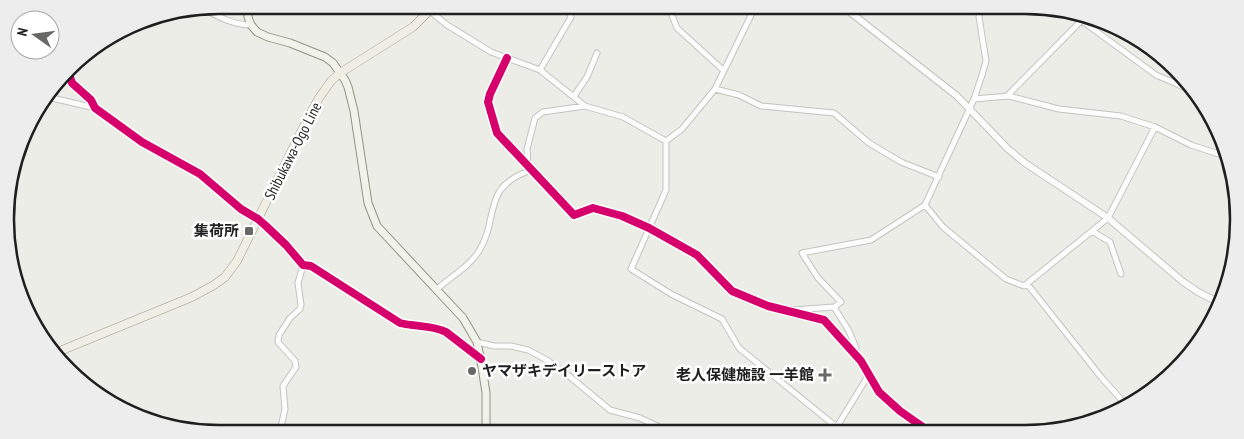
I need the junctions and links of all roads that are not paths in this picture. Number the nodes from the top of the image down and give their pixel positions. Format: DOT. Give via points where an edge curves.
graph roads {
  1 [pos="213,14"];
  2 [pos="248,14"];
  3 [pos="427,14"];
  4 [pos="438,14"];
  5 [pos="570,14"];
  6 [pos="672,14"];
  7 [pos="751,14"];
  8 [pos="853,14"];
  9 [pos="979,14"];
  10 [pos="1080,22"];
  11 [pos="251,24"];
  12 [pos="1087,24"];
  13 [pos="597,52"];
  14 [pos="507,58"];
  15 [pos="540,70"];
  16 [pos="723,70"];
  17 [pos="340,73"];
  18 [pos="70,78"];
  19 [pos="1180,85"];
  20 [pos="715,88"];
  21 [pos="574,96"];
  22 [pos="1007,96"];
  23 [pos="53,98"];
  24 [pos="974,99"];
  25 [pos="585,106"];
  26 [pos="95,108"];
  27 [pos="969,109"];
  28 [pos="1155,127"];
  29 [pos="666,141"];
  30 [pos="1219,154"];
  31 [pos="528,166"];
  32 [pos="939,177"];
  33 [pos="925,205"];
  34 [pos="1108,218"];
  35 [pos="258,219"];
  36 [pos="649,228"];
  37 [pos="1092,231"];
  38 [pos="303,265"];
  39 [pos="1121,274"];
  40 [pos="1028,284"];
  41 [pos="436,290"];
  42 [pos="1214,300"];
  43 [pos="834,307"];
  44 [pos="785,310"];
  45 [pos="477,342"];
  46 [pos="61,351"];
  47 [pos="852,351"];
  48 [pos="481,359"];
  49 [pos="868,376"];
  50 [pos="1122,401"];
  51 [pos="281,425"];
  52 [pos="486,425"];
  53 [pos="655,425"];
  54 [pos="833,425"];
  55 [pos="839,425"];
  56 [pos="920,425"];
  1 -- 11 [label="street" via="244,25"];
  2 -- 11 [label="main road"];
  3 -- 17 [label="main road, Shibukawa-Ogo Line" via="413,28"];
  4 -- 14 [label="street" via="447,25"];
  5 -- 15 [label="street" via="571,17"];
  6 -- 16 [label="street" via="677,28"];
  7 -- 16 [label="street"];
  8 -- 27 [label="street" via="939,80"];
  9 -- 24 [label="street" via="986,61"];
  10 -- 22 [label="street"];
  11 -- 17 [label="main road" via="257,32 268,37 325,57"];
  12 -- 19 [label="street" via="1156,75"];
  13 -- 21 [label="street" via="587,77"];
  14 -- 15 [label="street"];
  14 -- 31 [label="street" via="488,102 497,133"];
  15 -- 21 [label="street"];
  16 -- 20 [label="street"];
  17 -- 35 [label="main road, Shibukawa-Ogo Line" via="315,105"];
  17 -- 41 [label="main road" via="351,98 366,191 377,226"];
  18 -- 26 [label="street"];
  20 -- 29 [label="street" via="682,129"];
  20 -- 32 [label="street" via="761,106 834,113 869,143 901,162"];
  21 -- 25 [label="street"];
  22 -- 24 [label="street"];
  22 -- 28 [label="street" via="1059,109 1121,116"];
  23 -- 26 [label="street"];
  24 -- 27 [label="street"];
  25 -- 29 [label="street" via="623,117"];
  25 -- 31 [label="street" via="543,112 535,118 527,149"];
  26 -- 35 [label="street" via="142,142 200,174 241,209"];
  27 -- 32 [label="street"];
  27 -- 34 [label="street" via="1025,163"];
  28 -- 30 [label="street" via="1191,145"];
  28 -- 34 [label="street"];
  29 -- 36 [label="street" via="666,190"];
  31 -- 36 [label="street" via="574,215 593,208"];
  31 -- 41 [label="street" via="526,172 507,182 498,193 483,244 476,255"];
  32 -- 33 [label="street"];
  33 -- 40 [label="street" via="943,227 1006,279 1024,286"];
  33 -- 43 [label="street" via="871,240 802,252 818,278 841,302"];
  34 -- 37 [label="street"];
  34 -- 42 [label="street" via="1182,281"];
  35 -- 38 [label="street"];
  35 -- 46 [label="main road, Shibukawa-Ogo Line" via="237,261 214,285"];
  36 -- 44 [label="street" via="697,255 732,291"];
  36 -- 54 [label="street" via="632,269 671,294 722,319 739,348"];
  37 -- 39 [label="street" via="1110,242"];
  37 -- 40 [label="street"];
  38 -- 48 [label="street" via="311,266 400,323 446,332"];
  38 -- 51 [label="street" via="298,283 300,309 290,318 278,342 296,366 283,386 285,409"];
  40 -- 50 [label="street"];
  41 -- 45 [label="main road" via="464,318"];
  43 -- 44 [label="street"];
  43 -- 47 [label="street" via="856,348"];
  44 -- 47 [label="street" via="824,320"];
  45 -- 48 [label="main road"];
  45 -- 53 [label="street" via="528,350 569,376 610,410"];
  47 -- 49 [label="street"];
  48 -- 52 [label="main road"];
  49 -- 55 [label="street"];
  49 -- 56 [label="street" via="879,392"];
}
